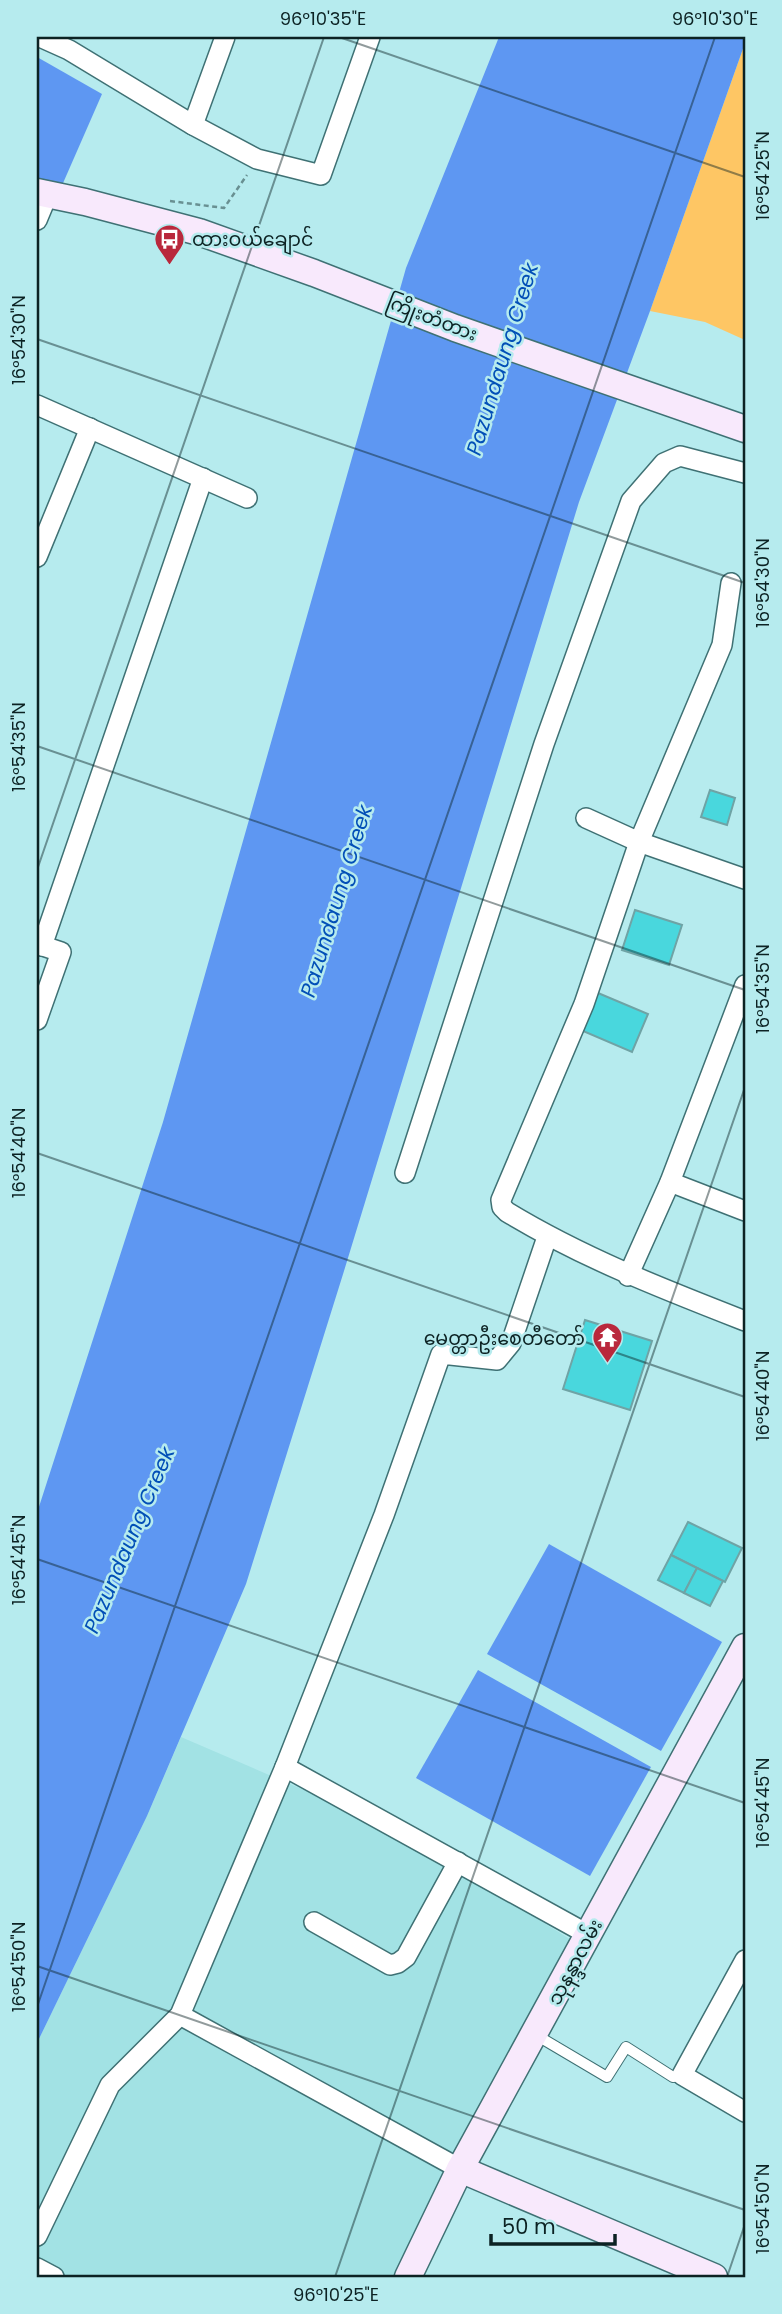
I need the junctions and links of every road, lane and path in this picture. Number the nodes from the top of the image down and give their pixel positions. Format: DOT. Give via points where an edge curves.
graph roads {
  1 [pos="40,37"];
  2 [pos="225,37"];
  3 [pos="370,37"];
  4 [pos="72,43"];
  5 [pos="193,125"];
  6 [pos="257,159"];
  7 [pos="168,200"];
  8 [pos="40,203"];
  9 [pos="37,405"];
  10 [pos="90,428"];
  11 [pos="745,429"];
  12 [pos="745,473"];
  13 [pos="202,478"];
  14 [pos="247,498"];
  15 [pos="37,557"];
  16 [pos="731,583"];
  17 [pos="586,818"];
  18 [pos="639,842"];
  19 [pos="745,879"];
  20 [pos="47,947"];
  21 [pos="745,985"];
  22 [pos="37,1020"];
  23 [pos="405,1172"];
  24 [pos="670,1182"];
  25 [pos="745,1212"];
  26 [pos="547,1237"];
  27 [pos="628,1276"];
  28 [pos="745,1321"];
  29 [pos="745,1647"];
  30 [pos="285,1767"];
  31 [pos="458,1862"];
  32 [pos="314,1922"];
  33 [pos="589,1935"];
  34 [pos="745,1961"];
  35 [pos="180,2015"];
  36 [pos="535,2035"];
  37 [pos="682,2075"];
  38 [pos="745,2112"];
  39 [pos="460,2169"];
  40 [pos="37,2235"];
  41 [pos="37,2268"];
  42 [pos="415,2275"];
  43 [pos="54,2277"];
  44 [pos="714,2277"];
  1 -- 4 [label="street"];
  2 -- 5 [label="street"];
  3 -- 6 [label="street" via="321,175"];
  4 -- 5 [label="street"];
  5 -- 6 [label="street"];
  6 -- 7 [label="path" via="224,208"];
  8 -- 11 [label="main road, ကြိုးတံတား" via="85,202 199,232"];
  9 -- 10 [label="street"];
  10 -- 13 [label="street"];
  10 -- 15 [label="street"];
  12 -- 23 [label="street" via="680,456 664,463 631,501 544,744"];
  13 -- 14 [label="street"];
  13 -- 20 [label="street"];
  16 -- 18 [label="street" via="722,645"];
  17 -- 18 [label="street"];
  18 -- 19 [label="street"];
  18 -- 26 [label="street" via="584,1004 501,1200 507,1212"];
  20 -- 22 [label="street"];
  21 -- 24 [label="street"];
  24 -- 25 [label="street"];
  24 -- 27 [label="street"];
  26 -- 27 [label="street"];
  26 -- 30 [label="street" via="511,1343 497,1360 441,1354 384,1515"];
  27 -- 28 [label="street"];
  29 -- 33 [label="main road, သုနန္ဒာလမ်း"];
  30 -- 31 [label="street"];
  30 -- 35 [label="street"];
  31 -- 32 [label="street" via="406,1957 398,1963 390,1965"];
  31 -- 33 [label="street"];
  33 -- 36 [label="main road, သုနန္ဒာလမ်း"];
  34 -- 37 [label="street"];
  35 -- 39 [label="street"];
  35 -- 40 [label="street" via="110,2085"];
  36 -- 37 [label="lane" via="607,2077 626,2048 673,2077"];
  36 -- 39 [label="main road, သုနန္ဒာလမ်း"];
  37 -- 38 [label="street"];
  39 -- 42 [label="main road, သုနန္ဒာလမ်း"];
  39 -- 44 [label="main road"];
  41 -- 43 [label="street"];
}
